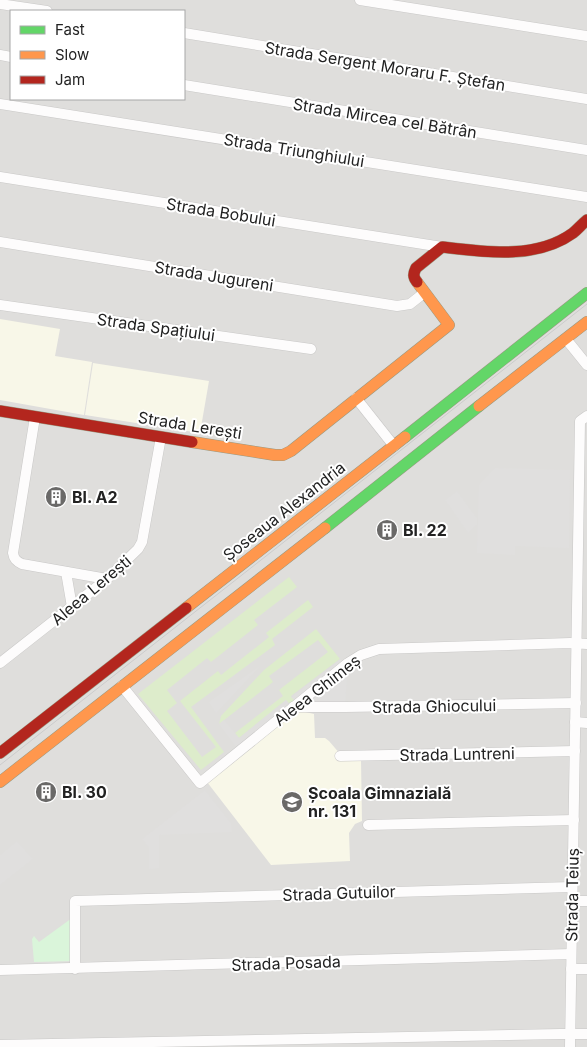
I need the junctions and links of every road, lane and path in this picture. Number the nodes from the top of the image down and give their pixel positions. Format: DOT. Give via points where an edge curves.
graph roads {
  1 [pos="360,0"];
  2 [pos="0,4"];
  3 [pos="40,10"];
  4 [pos="185,33"];
  5 [pos="587,36"];
  6 [pos="185,85"];
  7 [pos="587,99"];
  8 [pos="0,104"];
  9 [pos="587,150"];
  10 [pos="0,177"];
  11 [pos="587,197"];
  12 [pos="587,220"];
  13 [pos="0,242"];
  14 [pos="442,247"];
  15 [pos="424,292"];
  16 [pos="587,293"];
  17 [pos="0,305"];
  18 [pos="587,322"];
  19 [pos="566,338"];
  20 [pos="311,349"];
  21 [pos="587,365"];
  22 [pos="356,398"];
  23 [pos="0,411"];
  24 [pos="587,416"];
  25 [pos="35,417"];
  26 [pos="161,437"];
  27 [pos="394,446"];
  28 [pos="583,521"];
  29 [pos="66,572"];
  30 [pos="107,579"];
  31 [pos="582,593"];
  32 [pos="72,607"];
  33 [pos="582,643"];
  34 [pos="0,663"];
  35 [pos="122,686"];
  36 [pos="576,703"];
  37 [pos="293,707"];
  38 [pos="575,722"];
  39 [pos="587,723"];
  40 [pos="575,751"];
  41 [pos="0,753"];
  42 [pos="340,756"];
  43 [pos="0,782"];
  44 [pos="574,820"];
  45 [pos="368,825"];
  46 [pos="572,886"];
  47 [pos="572,900"];
  48 [pos="587,901"];
  49 [pos="571,954"];
  50 [pos="571,968"];
  51 [pos="75,969"];
  52 [pos="587,969"];
  53 [pos="0,970"];
  54 [pos="570,1033"];
  55 [pos="587,1034"];
  56 [pos="0,1045"];
  57 [pos="570,1047"];
  1 -- 5 [label="street"];
  2 -- 3 [label="street"];
  4 -- 7 [label="street, Strada Sergent Moraru F. Ștefan"];
  6 -- 9 [label="street, Strada Mircea cel Bătrân"];
  8 -- 11 [label="street, Strada Triunghiului"];
  10 -- 14 [label="street, Strada Bobului"];
  12 -- 14 [label="main road" via="564,239 540,248 499,252"];
  13 -- 15 [label="street, Strada Jugureni" via="397,306 410,304"];
  14 -- 15 [label="main road, Strada Lerești" via="414,272 414,278"];
  15 -- 22 [label="main road, Strada Lerești" via="449,325"];
  16 -- 27 [label="main road, Șoseaua Alexandria"];
  17 -- 20 [label="street, Strada Spațiului"];
  18 -- 19 [label="main road"];
  19 -- 21 [label="street"];
  19 -- 35 [label="main road"];
  22 -- 26 [label="main road, Strada Lerești" via="283,455"];
  22 -- 27 [label="street"];
  23 -- 25 [label="main road, Strada Lerești"];
  24 -- 28 [label="street, Strada Teiuș" via="580,421"];
  25 -- 26 [label="main road, Strada Lerești"];
  25 -- 29 [label="street" via="13,553 16,561 22,564"];
  26 -- 30 [label="street, Aleea Lerești" via="142,542"];
  27 -- 41 [label="main road, Șoseaua Alexandria"];
  28 -- 31 [label="street, Strada Teiuș"];
  29 -- 30 [label="street"];
  29 -- 32 [label="street"];
  30 -- 32 [label="street, Aleea Lerești"];
  31 -- 33 [label="street, Strada Teiuș"];
  32 -- 34 [label="street, Aleea Lerești"];
  33 -- 36 [label="street, Strada Teiuș"];
  33 -- 37 [label="street, Aleea Ghimeș" via="379,649 348,663"];
  35 -- 37 [label="street, Aleea Ghimeș" via="200,783"];
  35 -- 43 [label="main road"];
  36 -- 37 [label="street, Strada Ghiocului"];
  36 -- 38 [label="street, Strada Teiuș"];
  38 -- 39 [label="street"];
  38 -- 40 [label="street, Strada Teiuș"];
  40 -- 42 [label="street, Strada Luntreni"];
  40 -- 44 [label="street, Strada Teiuș"];
  44 -- 45 [label="street"];
  44 -- 46 [label="street, Strada Teiuș"];
  46 -- 47 [label="street, Strada Teiuș"];
  46 -- 51 [label="street, Strada Gutuilor" via="75,901"];
  47 -- 48 [label="street"];
  47 -- 49 [label="street, Strada Teiuș"];
  49 -- 50 [label="street, Strada Teiuș"];
  49 -- 51 [label="street, Strada Posada"];
  50 -- 52 [label="street"];
  50 -- 54 [label="street, Strada Teiuș"];
  51 -- 53 [label="street, Strada Posada"];
  54 -- 55 [label="street"];
  54 -- 56 [label="street"];
  54 -- 57 [label="street, Strada Teiuș"];
}
